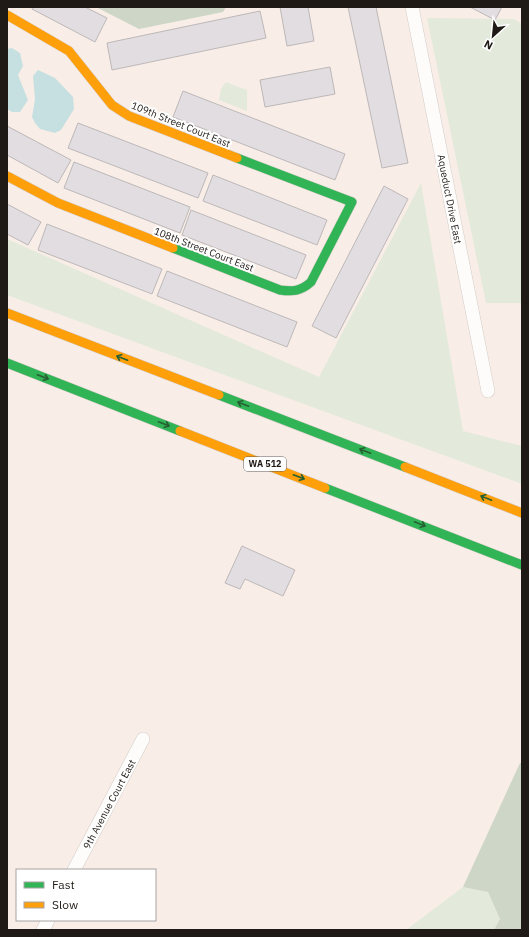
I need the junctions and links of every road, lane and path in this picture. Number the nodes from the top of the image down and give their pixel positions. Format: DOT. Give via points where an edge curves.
graph roads {
  1 [pos="412,7"];
  2 [pos="7,16"];
  3 [pos="7,176"];
  4 [pos="352,202"];
  5 [pos="7,313"];
  6 [pos="7,363"];
  7 [pos="488,391"];
  8 [pos="522,513"];
  9 [pos="522,565"];
  10 [pos="143,738"];
  11 [pos="75,869"];
  12 [pos="48,921"];
  13 [pos="43,930"];
  1 -- 7 [label="street, Aqueduct Drive East"];
  2 -- 4 [label="main road, 109th Street Court East" via="69,51 112,105 129,116"];
  3 -- 4 [label="main road, 108th Street Court East" via="58,203 280,290 292,292 300,291 311,282"];
  8 -- 5 [label="main road, one-way"];
  6 -- 9 [label="main road, WA 512, one-way"];
  10 -- 11 [label="street, 9th Avenue Court East"];
  12 -- 13 [label="street"];
}
